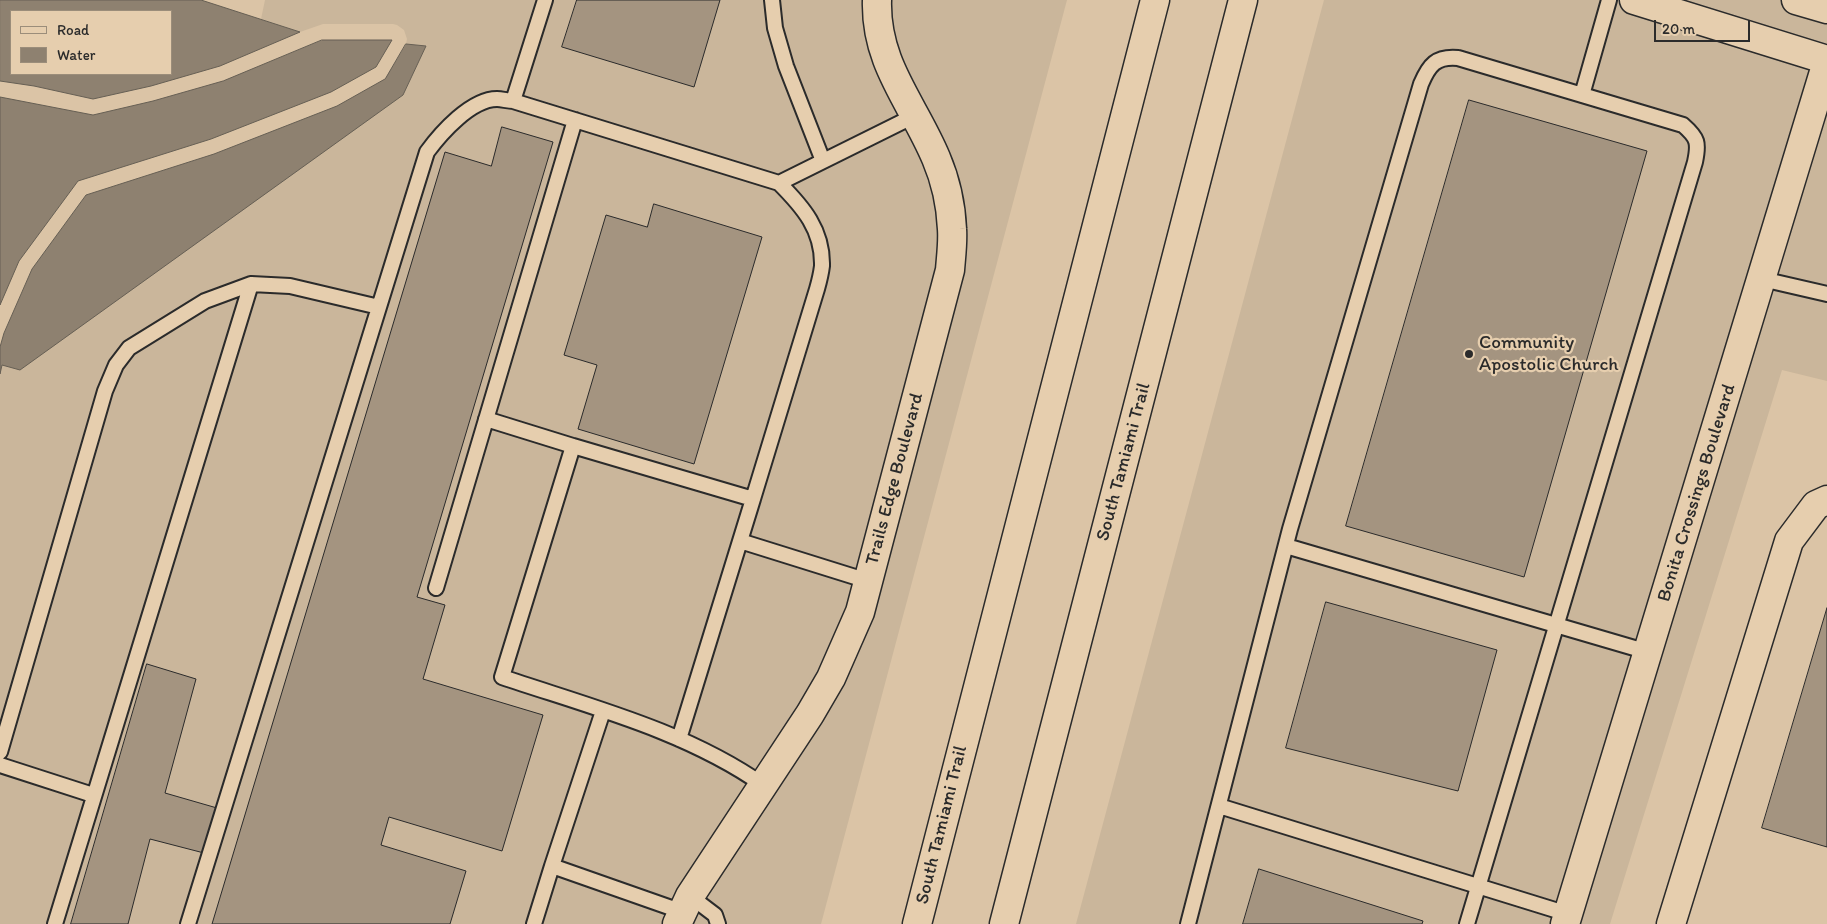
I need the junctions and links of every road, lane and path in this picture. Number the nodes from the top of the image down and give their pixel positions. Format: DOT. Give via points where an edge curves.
graph roads {
  1 [pos="545,0"];
  2 [pos="772,0"];
  3 [pos="877,0"];
  4 [pos="1155,0"];
  5 [pos="1243,0"];
  6 [pos="1609,0"];
  7 [pos="1634,0"];
  8 [pos="1796,0"];
  9 [pos="1827,9"];
  10 [pos="1827,61"];
  11 [pos="1582,95"];
  12 [pos="513,101"];
  13 [pos="914,116"];
  14 [pos="575,120"];
  15 [pos="1819,120"];
  16 [pos="823,161"];
  17 [pos="779,183"];
  18 [pos="1762,279"];
  19 [pos="251,284"];
  20 [pos="1827,294"];
  21 [pos="379,307"];
  22 [pos="486,419"];
  23 [pos="573,446"];
  24 [pos="753,499"];
  25 [pos="1827,500"];
  26 [pos="740,541"];
  27 [pos="1286,546"];
  28 [pos="868,581"];
  29 [pos="436,588"];
  30 [pos="1557,626"];
  31 [pos="1648,652"];
  32 [pos="603,711"];
  33 [pos="679,739"];
  34 [pos="0,752"];
  35 [pos="0,765"];
  36 [pos="763,785"];
  37 [pos="93,795"];
  38 [pos="1219,806"];
  39 [pos="552,866"];
  40 [pos="1479,886"];
  41 [pos="683,910"];
  42 [pos="1567,919"];
  43 [pos="55,924"];
  44 [pos="188,924"];
  45 [pos="534,924"];
  46 [pos="718,924"];
  47 [pos="917,924"];
  48 [pos="1004,924"];
  49 [pos="1188,924"];
  50 [pos="1467,924"];
  51 [pos="1671,924"];
  1 -- 12 [label="lane"];
  2 -- 16 [label="lane" via="775,28 786,66"];
  3 -- 13 [label="street, Trails Edge Boulevard" via="882,48"];
  4 -- 47 [label="street, South Tamiami Trail"];
  5 -- 48 [label="street, South Tamiami Trail"];
  6 -- 11 [label="lane"];
  7 -- 10 [label="street"];
  8 -- 9 [label="street"];
  10 -- 15 [label="street, Bonita Crossings Boulevard"];
  11 -- 27 [label="lane" via="1458,58 1439,60 1426,72"];
  11 -- 30 [label="lane" via="1683,125 1697,142 1697,151"];
  12 -- 14 [label="lane"];
  12 -- 21 [label="lane" via="496,99 482,103 458,117 427,152"];
  13 -- 16 [label="lane"];
  13 -- 28 [label="street, Trails Edge Boulevard" via="936,158 947,194 952,228 950,270"];
  14 -- 17 [label="lane"];
  14 -- 22 [label="lane"];
  15 -- 18 [label="street, Bonita Crossings Boulevard"];
  16 -- 17 [label="lane"];
  17 -- 24 [label="lane" via="800,204 813,224 822,266"];
  18 -- 20 [label="lane"];
  18 -- 31 [label="street, Bonita Crossings Boulevard"];
  19 -- 21 [label="lane" via="290,286"];
  19 -- 34 [label="lane" via="205,301 128,348 116,366"];
  19 -- 37 [label="lane"];
  21 -- 44 [label="lane"];
  22 -- 23 [label="lane"];
  22 -- 29 [label="lane"];
  23 -- 24 [label="lane"];
  23 -- 32 [label="lane" via="502,678"];
  24 -- 26 [label="lane"];
  25 -- 51 [label="street" via="1816,505 1788,541"];
  26 -- 28 [label="lane"];
  26 -- 33 [label="lane"];
  27 -- 30 [label="lane"];
  27 -- 38 [label="lane"];
  28 -- 36 [label="street, Trails Edge Boulevard" via="860,612 831,678"];
  30 -- 31 [label="lane"];
  30 -- 40 [label="lane"];
  31 -- 42 [label="street, Bonita Crossings Boulevard"];
  32 -- 33 [label="lane"];
  32 -- 39 [label="lane"];
  33 -- 36 [label="lane" via="736,766"];
  35 -- 37 [label="lane"];
  36 -- 41 [label="street, Trails Edge Boulevard"];
  37 -- 43 [label="lane"];
  38 -- 40 [label="lane"];
  38 -- 49 [label="lane"];
  39 -- 41 [label="lane"];
  39 -- 45 [label="lane"];
  40 -- 42 [label="lane"];
  40 -- 50 [label="lane"];
  41 -- 46 [label="lane" via="715,915"];
}
